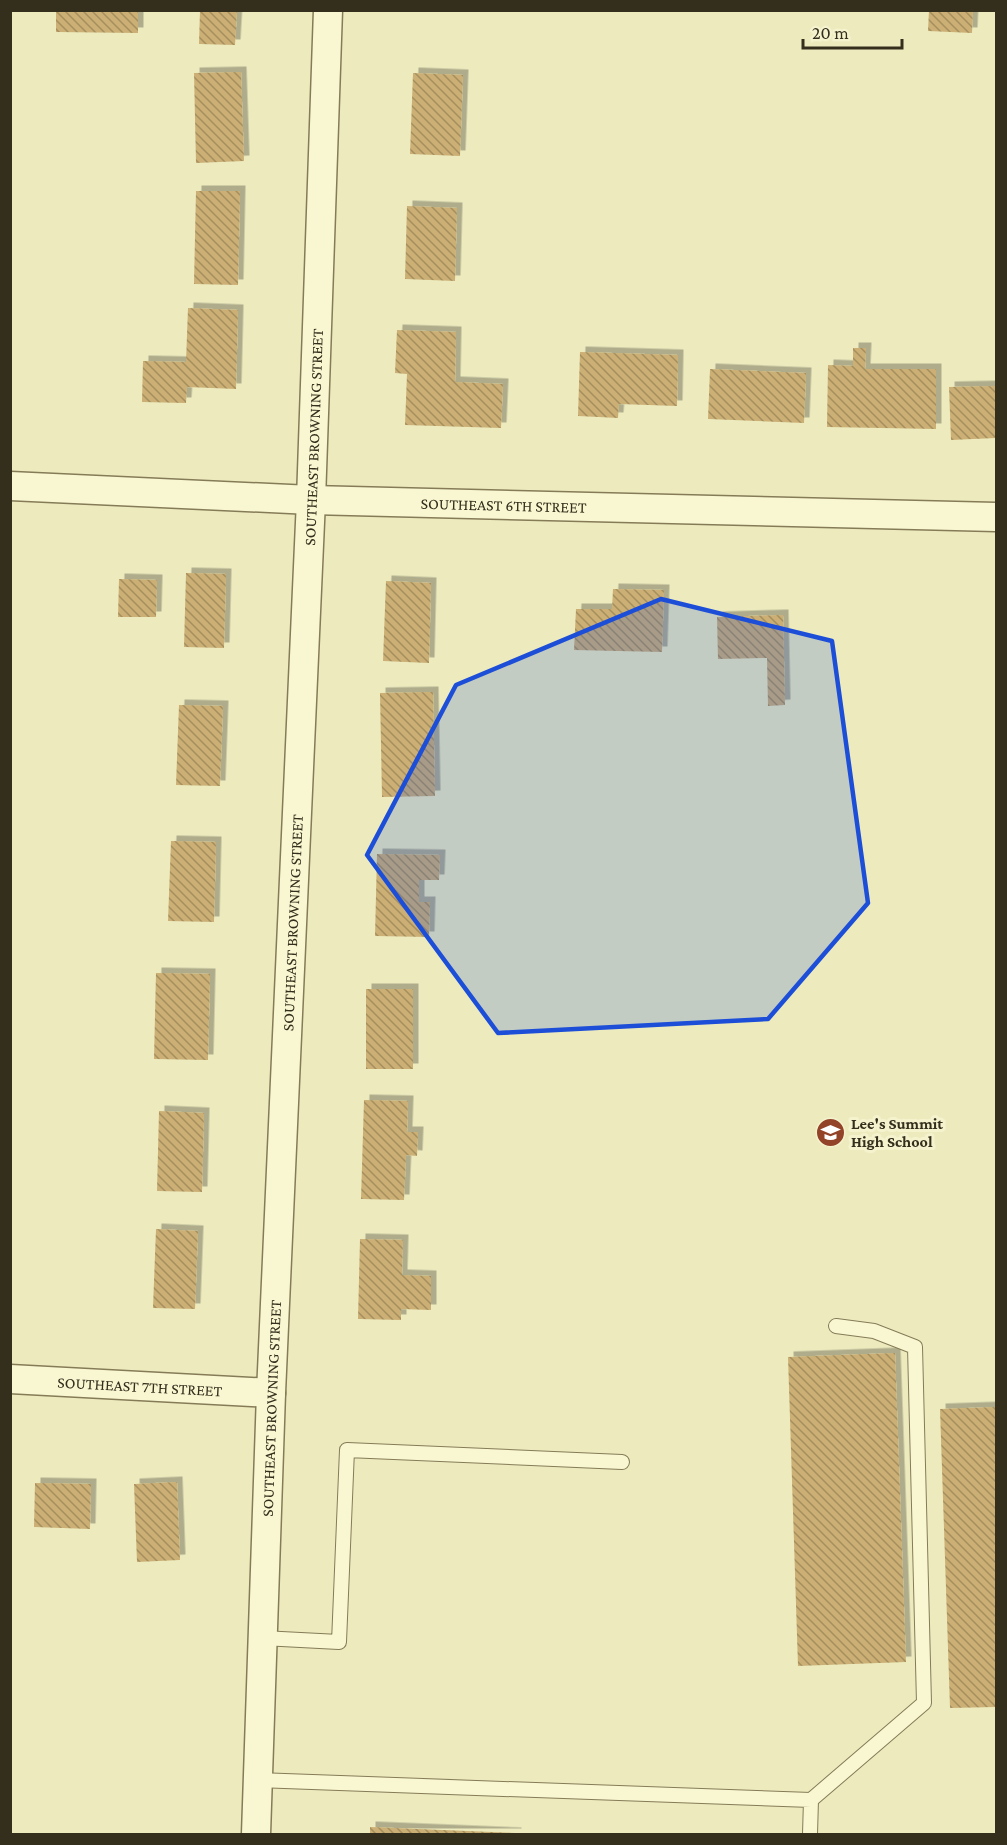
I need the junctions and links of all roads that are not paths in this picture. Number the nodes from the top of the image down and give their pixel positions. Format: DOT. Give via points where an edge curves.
graph roads {
  1 [pos="328,10"];
  2 [pos="10,486"];
  3 [pos="311,500"];
  4 [pos="996,517"];
  5 [pos="836,1326"];
  6 [pos="10,1379"];
  7 [pos="271,1393"];
  8 [pos="622,1462"];
  9 [pos="262,1638"];
  10 [pos="257,1780"];
  11 [pos="811,1800"];
  12 [pos="256,1834"];
  13 [pos="810,1834"];
  1 -- 3 [label="street, SOUTHEAST BROWNING STREET"];
  2 -- 3 [label="street, SOUTHEAST 6TH STREET"];
  3 -- 4 [label="street, SOUTHEAST 6TH STREET"];
  3 -- 7 [label="street, SOUTHEAST BROWNING STREET"];
  5 -- 11 [label="lane" via="874,1331 915,1347 924,1704"];
  6 -- 7 [label="street, SOUTHEAST 7TH STREET"];
  7 -- 9 [label="street, SOUTHEAST BROWNING STREET"];
  8 -- 9 [label="lane" via="347,1450 339,1642"];
  9 -- 10 [label="street, SOUTHEAST BROWNING STREET"];
  10 -- 11 [label="lane"];
  10 -- 12 [label="street, SOUTHEAST BROWNING STREET"];
  11 -- 13 [label="lane"];
}
